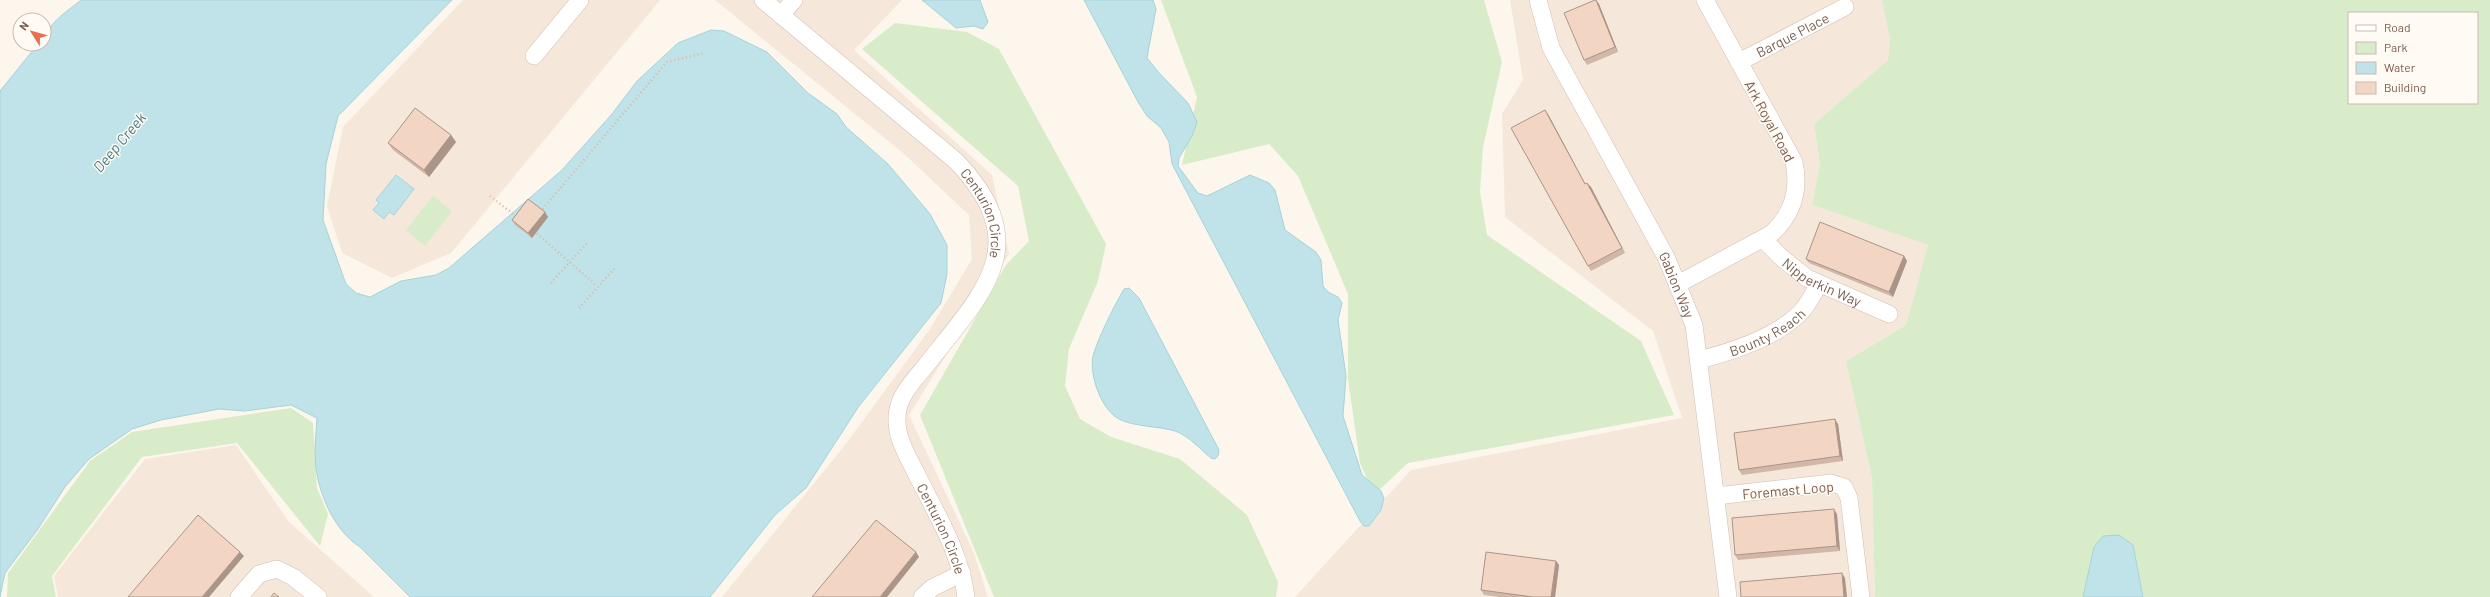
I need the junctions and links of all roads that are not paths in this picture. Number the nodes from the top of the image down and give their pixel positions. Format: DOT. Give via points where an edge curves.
graph roads {
  1 [pos="580,0"];
  2 [pos="763,0"];
  3 [pos="794,0"];
  4 [pos="1538,0"];
  5 [pos="1706,0"];
  6 [pos="1845,7"];
  7 [pos="781,15"];
  8 [pos="534,56"];
  9 [pos="1740,62"];
  10 [pos="1762,239"];
  11 [pos="1678,284"];
  12 [pos="1819,284"];
  13 [pos="1889,314"];
  14 [pos="1699,360"];
  15 [pos="1716,496"];
  16 [pos="962,573"];
  17 [pos="239,597"];
  18 [pos="318,597"];
  19 [pos="922,597"];
  20 [pos="966,597"];
  21 [pos="1728,597"];
  22 [pos="1861,597"];
  1 -- 8 [label="street"];
  2 -- 7 [label="street, Centurion Circle"];
  3 -- 7 [label="street"];
  4 -- 11 [label="street, Gabion Way" via="1554,54 1666,257"];
  5 -- 9 [label="street, Ark Royal Road"];
  6 -- 9 [label="street, Barque Place"];
  7 -- 16 [label="street, Centurion Circle" via="956,161 974,179 993,214 997,250 993,271 975,302 904,395 896,416 897,428 905,450 950,539"];
  9 -- 10 [label="street, Ark Royal Road" via="1794,162 1796,173 1795,196 1791,207 1779,227"];
  10 -- 11 [label="street, Ark Royal Road"];
  10 -- 12 [label="street, Nipperkin Way" via="1794,269"];
  11 -- 14 [label="street, Gabion Way" via="1694,325"];
  12 -- 13 [label="street, Nipperkin Way"];
  12 -- 14 [label="street, Bounty Reach" via="1810,300 1792,320 1744,347"];
  14 -- 15 [label="street, Gabion Way"];
  15 -- 21 [label="street, Gabion Way"];
  15 -- 22 [label="street, Foremast Loop" via="1831,483 1844,487 1849,498"];
  16 -- 19 [label="street" via="932,588"];
  16 -- 20 [label="street, Centurion Circle"];
  17 -- 18 [label="street" via="259,574 277,569 293,577"];
}
